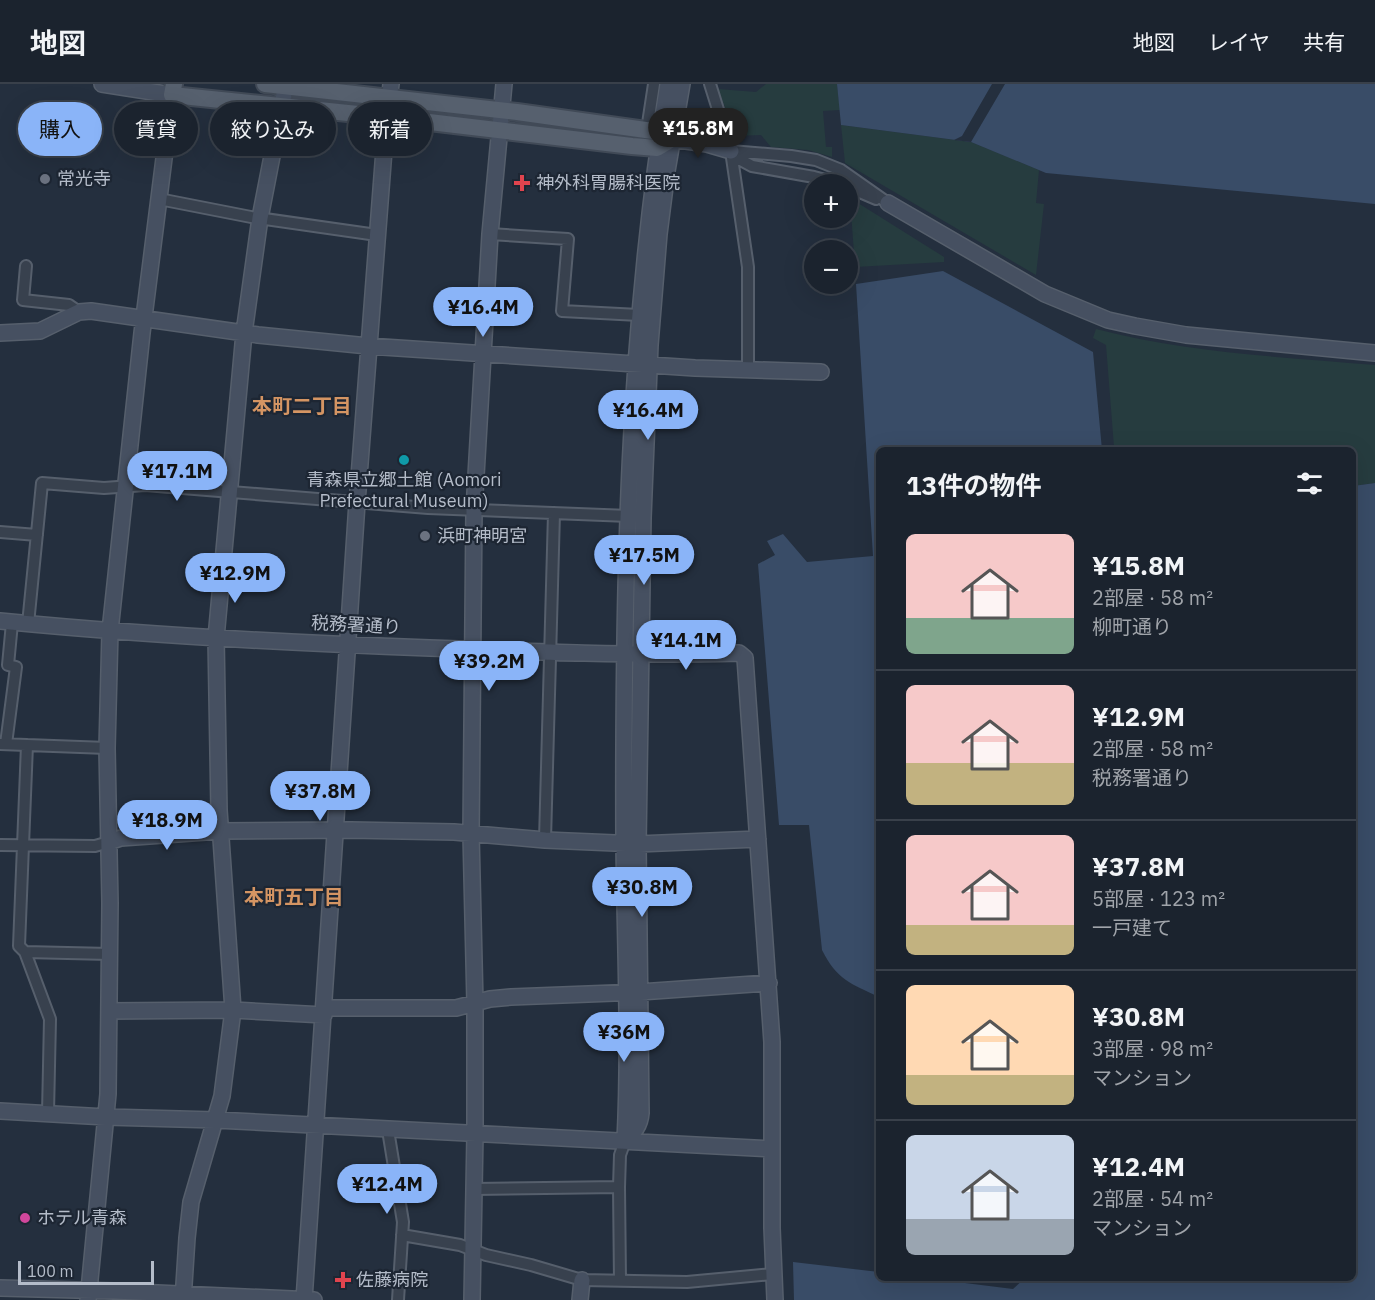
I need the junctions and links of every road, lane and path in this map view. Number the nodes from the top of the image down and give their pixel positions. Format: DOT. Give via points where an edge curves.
graph roads {
  1 [pos="102,84"];
  2 [pos="265,84"];
  3 [pos="504,84"];
  4 [pos="654,84"];
  5 [pos="668,84"];
  6 [pos="682,84"];
  7 [pos="710,84"];
  8 [pos="286,85"];
  9 [pos="173,90"];
  10 [pos="390,91"];
  11 [pos="254,102"];
  12 [pos="282,102"];
  13 [pos="501,111"];
  14 [pos="432,122"];
  15 [pos="499,130"];
  16 [pos="659,137"];
  17 [pos="732,151"];
  18 [pos="272,156"];
  19 [pos="384,156"];
  20 [pos="804,175"];
  21 [pos="858,191"];
  22 [pos="159,199"];
  23 [pos="888,203"];
  24 [pos="260,218"];
  25 [pos="490,234"];
  26 [pos="377,235"];
  27 [pos="26,266"];
  28 [pos="80,312"];
  29 [pos="639,315"];
  30 [pos="144,319"];
  31 [pos="0,333"];
  32 [pos="244,333"];
  33 [pos="368,346"];
  34 [pos="1375,353"];
  35 [pos="482,355"];
  36 [pos="643,365"];
  37 [pos="748,370"];
  38 [pos="821,372"];
  39 [pos="125,487"];
  40 [pos="229,492"];
  41 [pos="357,503"];
  42 [pos="474,510"];
  43 [pos="554,513"];
  44 [pos="629,516"];
  45 [pos="0,532"];
  46 [pos="37,535"];
  47 [pos="6,622"];
  48 [pos="28,624"];
  49 [pos="111,631"];
  50 [pos="216,638"];
  51 [pos="347,645"];
  52 [pos="473,650"];
  53 [pos="550,652"];
  54 [pos="633,655"];
  55 [pos="3,744"];
  56 [pos="27,745"];
  57 [pos="107,748"];
  58 [pos="220,831"];
  59 [pos="336,831"];
  60 [pos="471,834"];
  61 [pos="758,839"];
  62 [pos="545,840"];
  63 [pos="109,842"];
  64 [pos="631,844"];
  65 [pos="0,845"];
  66 [pos="22,846"];
  67 [pos="25,952"];
  68 [pos="110,954"];
  69 [pos="769,983"];
  70 [pos="633,992"];
  71 [pos="475,1004"];
  72 [pos="233,1010"];
  73 [pos="110,1011"];
  74 [pos="324,1012"];
  75 [pos="0,1111"];
  76 [pos="48,1113"];
  77 [pos="106,1117"];
  78 [pos="216,1120"];
  79 [pos="316,1125"];
  80 [pos="388,1130"];
  81 [pos="475,1134"];
  82 [pos="625,1141"];
  83 [pos="772,1149"];
  84 [pos="619,1187"];
  85 [pos="474,1189"];
  86 [pos="402,1235"];
  87 [pos="473,1250"];
  88 [pos="773,1274"];
  89 [pos="582,1280"];
  90 [pos="620,1281"];
  91 [pos="0,1288"];
  92 [pos="89,1295"];
  93 [pos="183,1297"];
  94 [pos="304,1300"];
  95 [pos="314,1300"];
  96 [pos="398,1300"];
  97 [pos="472,1300"];
  98 [pos="580,1300"];
  99 [pos="775,1300"];
  1 -- 9 [label="street"];
  2 -- 8 [label="main road"];
  3 -- 13 [label="street"];
  4 -- 16 [label="street"];
  5 -- 16 [label="street"];
  6 -- 16 [label="street"];
  7 -- 17 [label="street"];
  8 -- 10 [label="main road"];
  8 -- 12 [label="street"];
  9 -- 11 [label="main road"];
  9 -- 22 [label="street"];
  10 -- 13 [label="main road"];
  13 -- 15 [label="street"];
  13 -- 16 [label="main road"];
  14 -- 15 [label="main road"];
  15 -- 16 [label="main road"];
  15 -- 25 [label="street"];
  16 -- 17 [label="street"];
  16 -- 29 [label="street"];
  16 -- 36 [label="street" via="659,234"];
  17 -- 20 [label="street" via="752,166"];
  17 -- 23 [label="street" via="816,160 841,170"];
  17 -- 37 [label="street" via="748,267"];
  18 -- 24 [label="street"];
  19 -- 26 [label="street"];
  21 -- 23 [label="street"];
  22 -- 24 [label="street"];
  22 -- 30 [label="street"];
  23 -- 34 [label="street" via="1037,290 1108,320 1186,335"];
  24 -- 26 [label="street"];
  24 -- 32 [label="street"];
  25 -- 29 [label="street" via="568,239 561,311"];
  25 -- 35 [label="street"];
  26 -- 33 [label="street"];
  27 -- 28 [label="street" via="22,300 69,305"];
  28 -- 30 [label="street"];
  28 -- 31 [label="street" via="40,331"];
  29 -- 36 [label="street"];
  30 -- 32 [label="street"];
  30 -- 39 [label="street"];
  32 -- 33 [label="street"];
  32 -- 40 [label="street"];
  33 -- 35 [label="street"];
  33 -- 41 [label="street"];
  35 -- 36 [label="street"];
  35 -- 42 [label="street"];
  36 -- 37 [label="street"];
  36 -- 44 [label="street"];
  36 -- 54 [label="street" via="643,518"];
  37 -- 38 [label="street"];
  39 -- 40 [label="street"];
  39 -- 46 [label="street" via="42,483"];
  39 -- 49 [label="street"];
  40 -- 41 [label="street"];
  40 -- 50 [label="street"];
  41 -- 42 [label="street"];
  41 -- 51 [label="street"];
  42 -- 43 [label="street"];
  42 -- 52 [label="street"];
  43 -- 44 [label="street"];
  43 -- 53 [label="street"];
  44 -- 54 [label="street"];
  45 -- 46 [label="street"];
  46 -- 48 [label="street"];
  47 -- 48 [label="street, 税務署通り"];
  47 -- 55 [label="street" via="8,665 16,667"];
  48 -- 49 [label="street, 税務署通り"];
  49 -- 50 [label="street, 税務署通り"];
  49 -- 57 [label="street"];
  50 -- 51 [label="street, 税務署通り"];
  50 -- 58 [label="street"];
  51 -- 52 [label="street, 税務署通り"];
  51 -- 59 [label="street"];
  52 -- 53 [label="street, 税務署通り"];
  52 -- 60 [label="street"];
  53 -- 54 [label="street, 税務署通り"];
  53 -- 62 [label="street"];
  54 -- 61 [label="street, 税務署通り" via="739,653 745,658"];
  54 -- 64 [label="street"];
  55 -- 56 [label="street"];
  56 -- 57 [label="street"];
  56 -- 66 [label="street"];
  57 -- 63 [label="street"];
  58 -- 59 [label="street"];
  58 -- 63 [label="street"];
  58 -- 72 [label="street"];
  59 -- 60 [label="street"];
  59 -- 74 [label="street"];
  60 -- 62 [label="street"];
  60 -- 71 [label="street"];
  61 -- 64 [label="street"];
  61 -- 69 [label="street, 税務署通り"];
  62 -- 64 [label="street"];
  63 -- 66 [label="street" via="95,846"];
  63 -- 68 [label="street"];
  64 -- 70 [label="street"];
  65 -- 66 [label="street"];
  66 -- 67 [label="street" via="19,946"];
  67 -- 68 [label="street"];
  67 -- 76 [label="street" via="50,1019"];
  68 -- 73 [label="street"];
  69 -- 70 [label="street"];
  69 -- 83 [label="street, 税務署通り"];
  70 -- 71 [label="street" via="511,997"];
  70 -- 82 [label="street" via="640,1122"];
  71 -- 74 [label="street"];
  71 -- 81 [label="street"];
  72 -- 73 [label="street"];
  72 -- 74 [label="street"];
  72 -- 78 [label="street"];
  73 -- 77 [label="street"];
  74 -- 79 [label="street"];
  75 -- 76 [label="street"];
  76 -- 77 [label="street"];
  77 -- 78 [label="street"];
  77 -- 92 [label="street"];
  78 -- 79 [label="street"];
  78 -- 93 [label="street" via="191,1202"];
  79 -- 80 [label="street"];
  79 -- 94 [label="street"];
  80 -- 81 [label="street"];
  80 -- 86 [label="street"];
  81 -- 82 [label="street"];
  81 -- 85 [label="street"];
  82 -- 83 [label="street"];
  82 -- 84 [label="street" via="620,1155"];
  83 -- 88 [label="street, 税務署通り"];
  84 -- 85 [label="street"];
  84 -- 90 [label="street"];
  85 -- 87 [label="street"];
  86 -- 87 [label="street"];
  86 -- 96 [label="street"];
  87 -- 89 [label="street"];
  87 -- 97 [label="street"];
  88 -- 90 [label="street" via="695,1281"];
  88 -- 99 [label="street, 税務署通り"];
  89 -- 90 [label="street"];
  89 -- 98 [label="street"];
  91 -- 92 [label="street"];
  92 -- 93 [label="street"];
  93 -- 94 [label="street"];
  94 -- 95 [label="street"];
}
